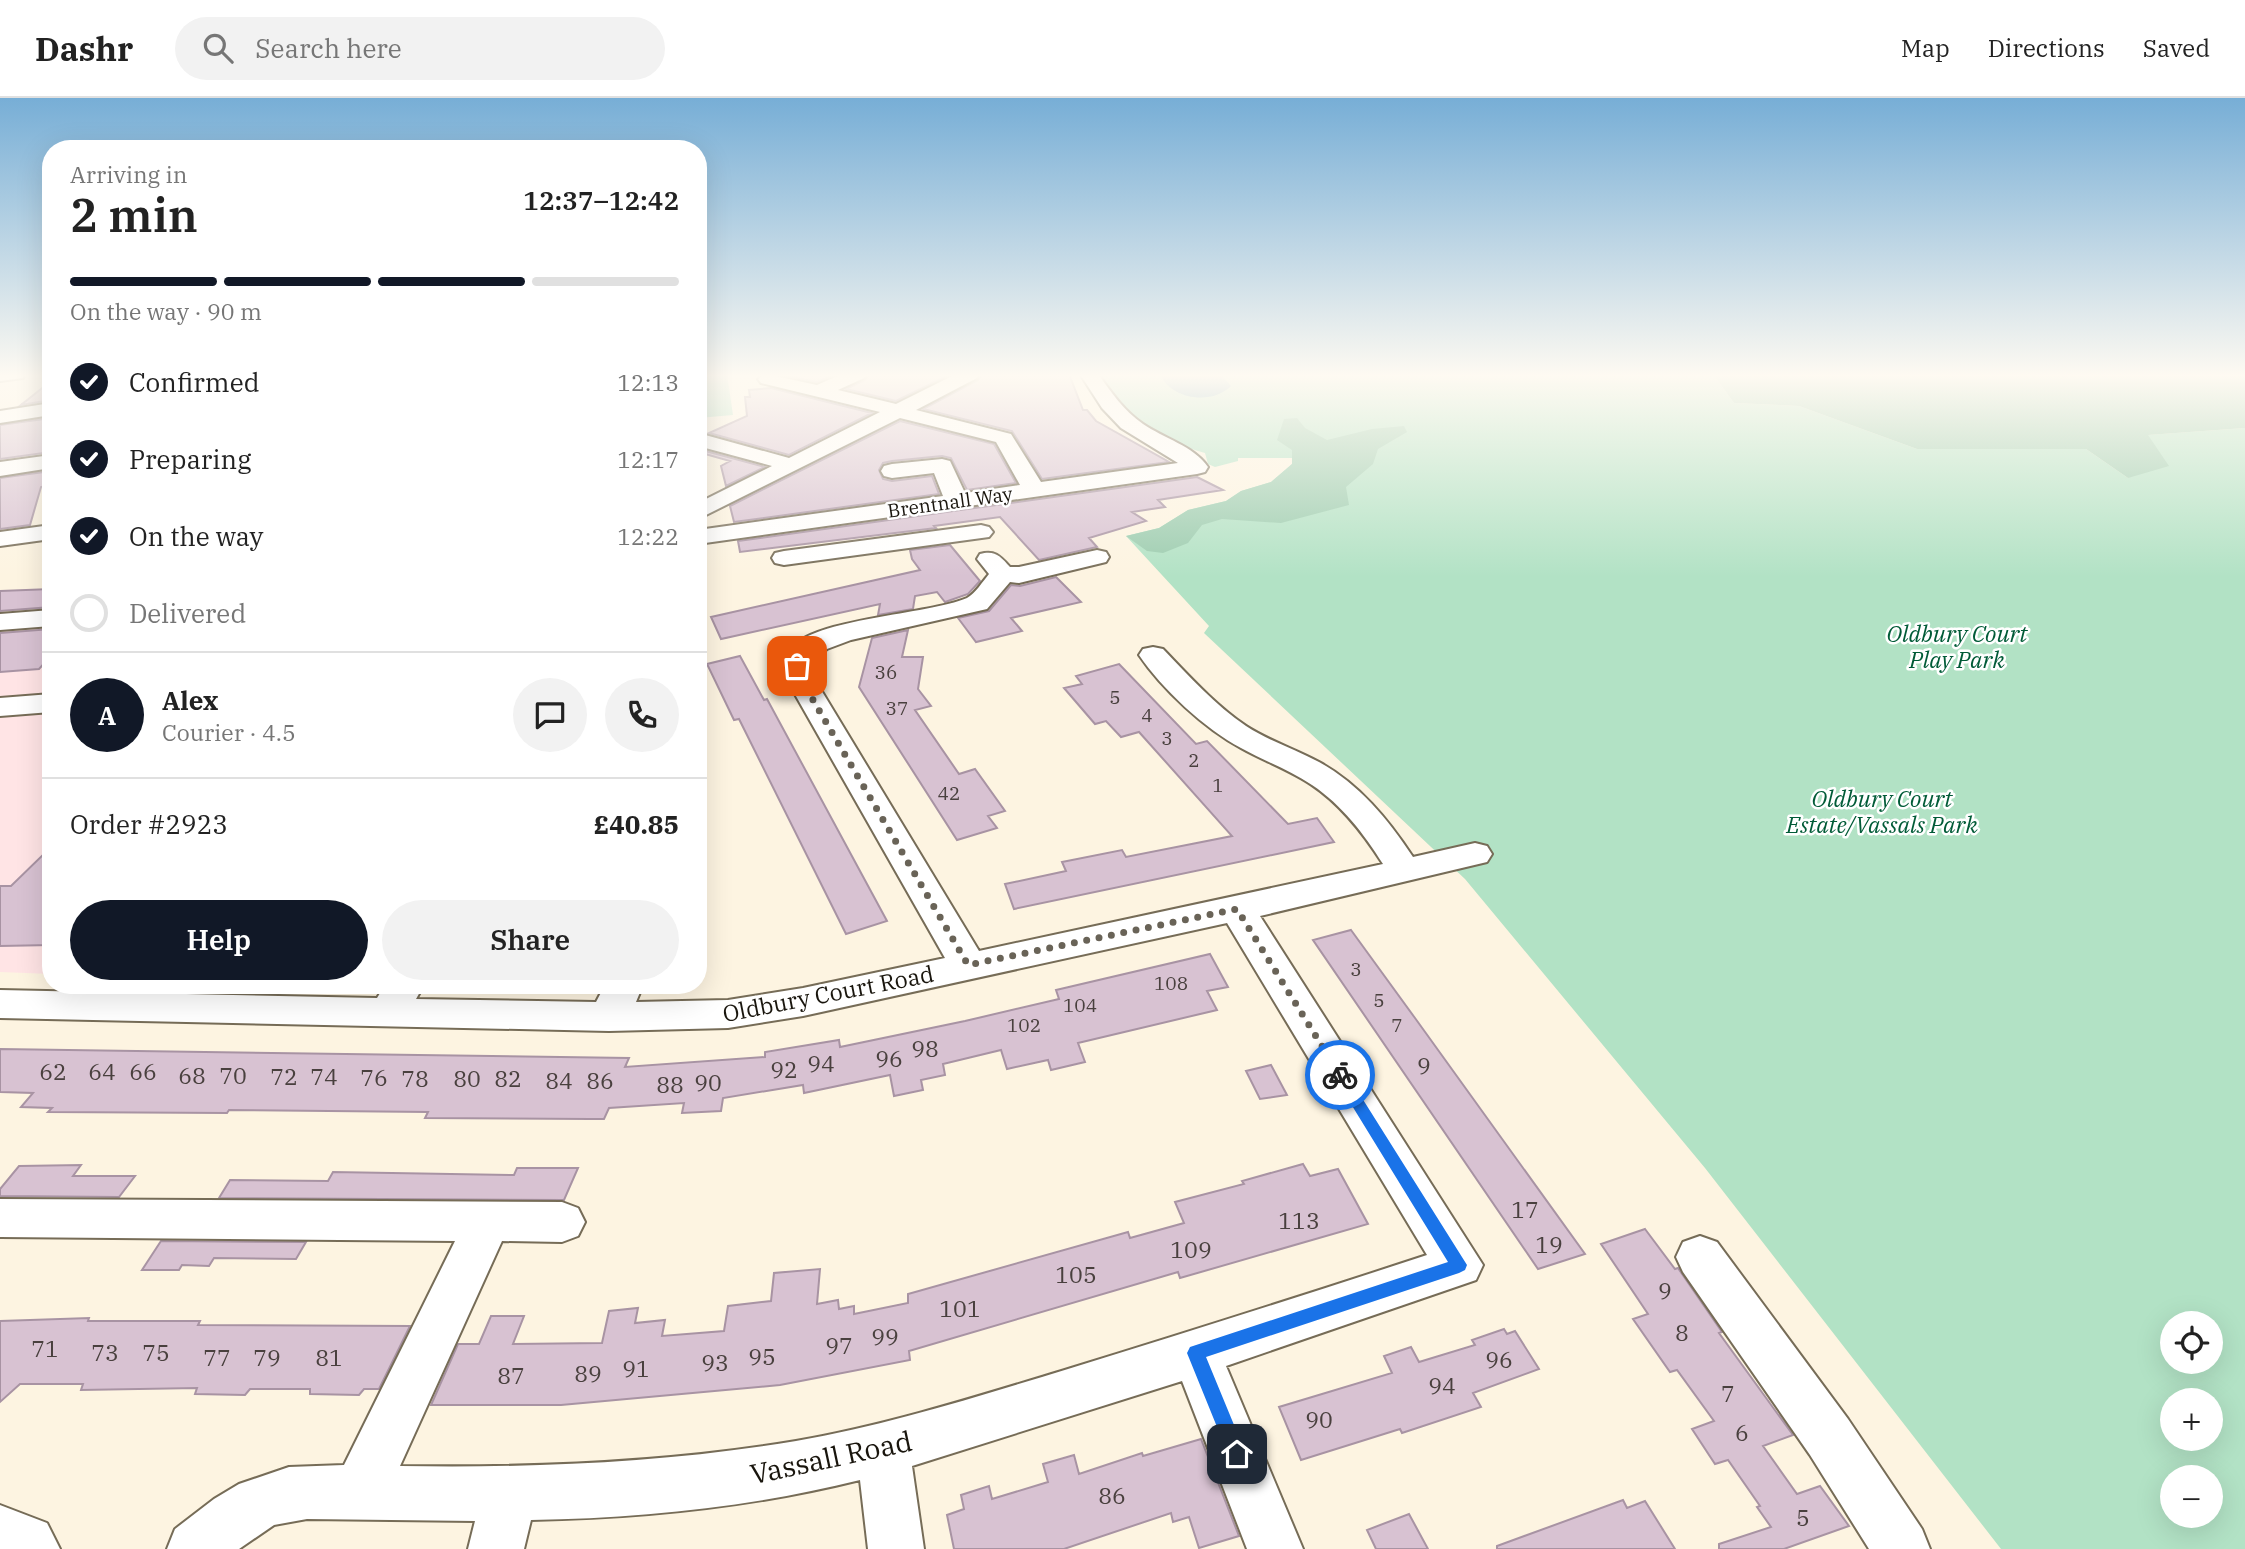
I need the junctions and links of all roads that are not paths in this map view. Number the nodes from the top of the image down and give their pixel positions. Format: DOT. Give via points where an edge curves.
graph roads {
  1 [pos="708,442"];
  2 [pos="837,442"];
  3 [pos="1006,442"];
  4 [pos="1161,442"];
  5 [pos="42,462"];
  6 [pos="791,465"];
  7 [pos="0,469"];
  8 [pos="892,471"];
  9 [pos="1081,484"];
  10 [pos="1034,490"];
  11 [pos="962,500"];
  12 [pos="707,504"];
  13 [pos="1097,506"];
  14 [pos="879,512"];
  15 [pos="777,526"];
  16 [pos="42,532"];
  17 [pos="707,536"];
  18 [pos="0,539"];
  19 [pos="892,545"];
  20 [pos="989,550"];
  21 [pos="1097,557"];
  22 [pos="42,619"];
  23 [pos="0,622"];
  24 [pos="1185,646"];
  25 [pos="42,704"];
  26 [pos="0,708"];
  27 [pos="1475,854"];
  28 [pos="1405,871"];
  29 [pos="1237,909"];
  30 [pos="968,965"];
  31 [pos="396,999"];
  32 [pos="617,1001"];
  33 [pos="0,1004"];
  34 [pos="0,1217"];
  35 [pos="562,1222"];
  36 [pos="487,1223"];
  37 [pos="1700,1256"];
  38 [pos="1196,1353"];
  39 [pos="883,1447"];
  40 [pos="359,1494"];
  41 [pos="509,1494"];
  42 [pos="0,1533"];
  43 [pos="32,1549"];
  44 [pos="194,1549"];
  45 [pos="496,1549"];
  46 [pos="897,1549"];
  47 [pos="1275,1549"];
  48 [pos="1902,1549"];
  1 -- 6 [label="street"];
  2 -- 6 [label="street"];
  3 -- 10 [label="street, Brentnall Way"];
  4 -- 9 [label="street" via="1197,467"];
  5 -- 7 [label="street"];
  6 -- 12 [label="street"];
  8 -- 11 [label="street" via="942,466"];
  9 -- 10 [label="street"];
  9 -- 13 [label="street"];
  10 -- 11 [label="street, Brentnall Way"];
  11 -- 14 [label="street, Brentnall Way"];
  11 -- 20 [label="street"];
  14 -- 15 [label="street, Brentnall Way"];
  14 -- 19 [label="street"];
  15 -- 17 [label="street, Brentnall Way"];
  15 -- 19 [label="street" via="784,559"];
  16 -- 18 [label="street"];
  19 -- 20 [label="street"];
  20 -- 21 [label="street" via="1019,575"];
  20 -- 30 [label="street" via="978,603 936,621 843,634 817,643 797,660 797,670"];
  22 -- 23 [label="street"];
  24 -- 28 [label="street" via="1142,658 1229,728 1313,772 1349,797 1368,816"];
  25 -- 26 [label="street"];
  27 -- 28 [label="street, Oldbury Court Road"];
  28 -- 29 [label="street, Oldbury Court Road"];
  29 -- 30 [label="street, Oldbury Court Road"];
  29 -- 38 [label="street, Vassall Road" via="1459,1265"];
  30 -- 32 [label="street, Oldbury Court Road" via="751,1011 691,1016"];
  31 -- 32 [label="street, Oldbury Court Road"];
  31 -- 33 [label="street, Oldbury Court Road"];
  34 -- 36 [label="street"];
  35 -- 36 [label="street"];
  36 -- 40 [label="street"];
  37 -- 48 [label="street"];
  38 -- 39 [label="street, Vassall Road" via="980,1422"];
  38 -- 47 [label="street"];
  39 -- 41 [label="street, Vassall Road" via="797,1467 679,1484"];
  39 -- 46 [label="street"];
  40 -- 41 [label="street, Vassall Road"];
  40 -- 44 [label="street, Vassall Road" via="277,1495 246,1510"];
  41 -- 45 [label="street"];
  42 -- 43 [label="street"];
}
